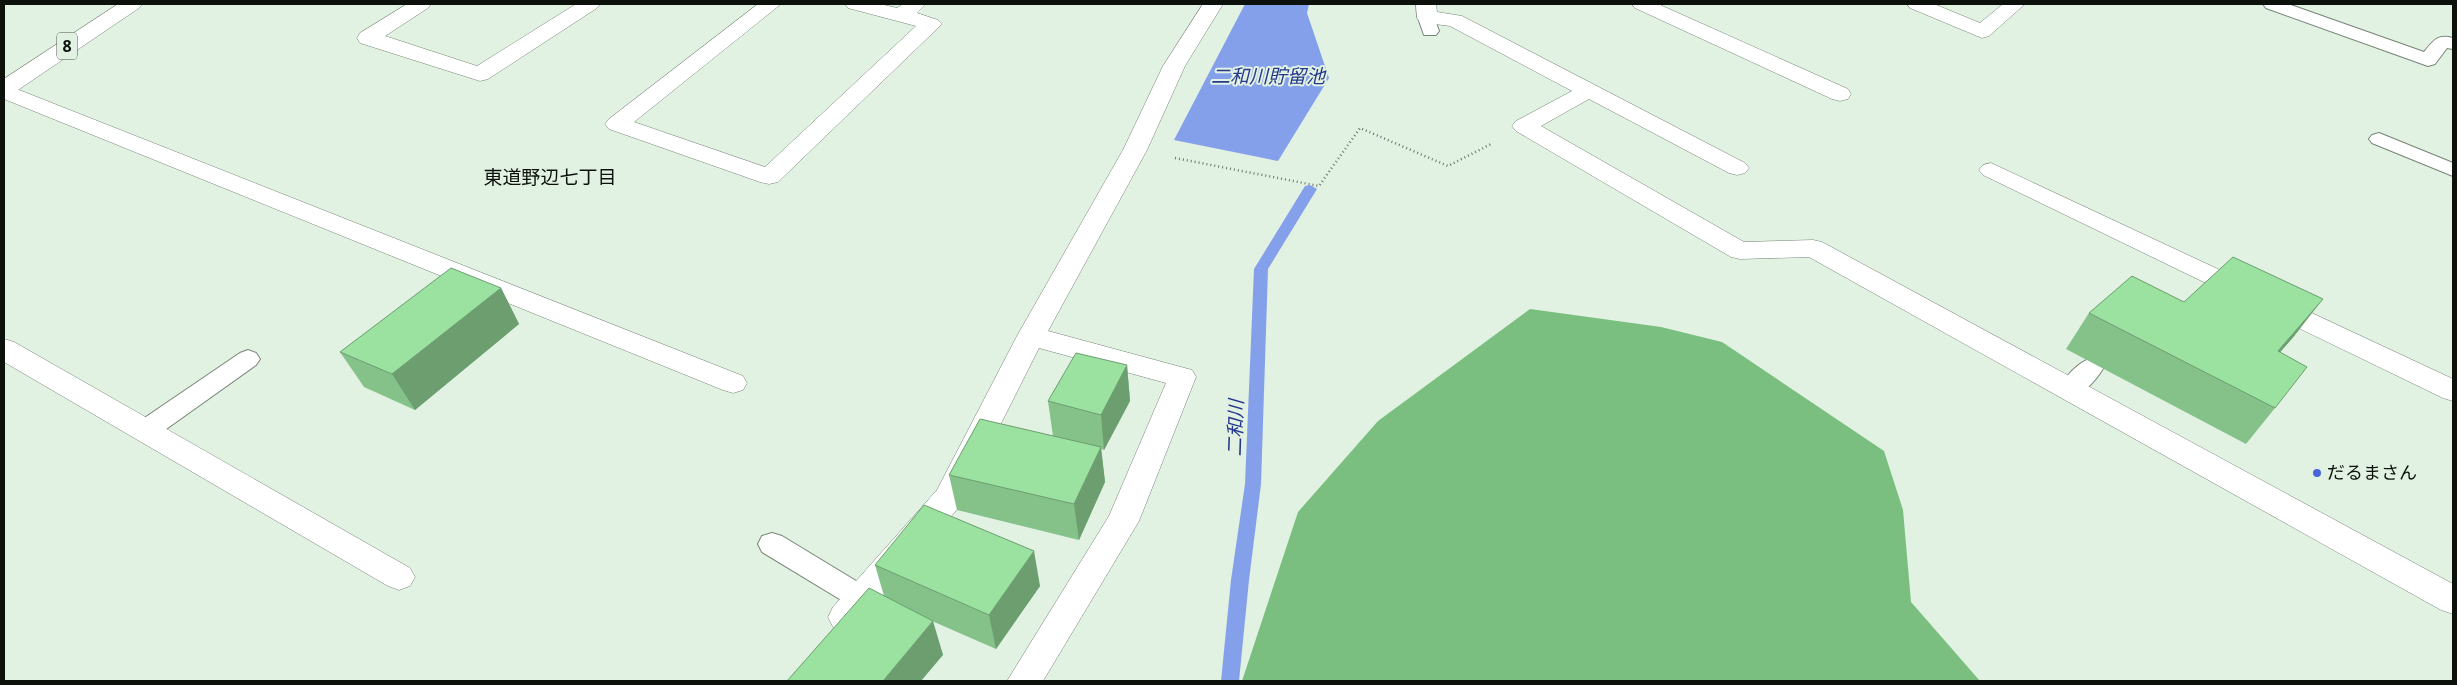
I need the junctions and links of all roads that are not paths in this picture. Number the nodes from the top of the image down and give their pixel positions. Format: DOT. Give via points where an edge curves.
graph roads {
  1 [pos="132,4"];
  2 [pos="421,4"];
  3 [pos="590,4"];
  4 [pos="771,4"];
  5 [pos="855,4"];
  6 [pos="1212,4"];
  7 [pos="1642,4"];
  8 [pos="1917,4"];
  9 [pos="2015,4"];
  10 [pos="2272,4"];
  11 [pos="909,10"];
  12 [pos="1428,18"];
  13 [pos="2453,44"];
  14 [pos="4,90"];
  15 [pos="1840,94"];
  16 [pos="1581,95"];
  17 [pos="2379,139"];
  18 [pos="1737,168"];
  19 [pos="1991,170"];
  20 [pos="2453,170"];
  21 [pos="1031,336"];
  22 [pos="4,349"];
  23 [pos="248,359"];
  24 [pos="2092,367"];
  25 [pos="732,383"];
  26 [pos="2070,389"];
  27 [pos="2453,391"];
  28 [pos="146,430"];
  29 [pos="772,544"];
  30 [pos="400,577"];
  31 [pos="862,598"];
  32 [pos="2453,600"];
  33 [pos="829,636"];
  34 [pos="1024,681"];
  1 -- 14 [label="street, 8"];
  2 -- 3 [label="street" via="368,38 480,74"];
  4 -- 11 [label="street" via="617,124 769,177 931,24"];
  5 -- 11 [label="street"];
  6 -- 21 [label="street" via="1174,66 1135,150"];
  7 -- 15 [label="street"];
  8 -- 9 [label="street" via="1982,32"];
  10 -- 13 [label="lane" via="2428,60 2442,41"];
  12 -- 18 [label="street" via="1455,20"];
  14 -- 25 [label="street"];
  16 -- 26 [label="street" via="1524,126 1740,250 1812,248"];
  17 -- 20 [label="lane"];
  19 -- 27 [label="street"];
  21 -- 31 [label="street" via="948,498"];
  21 -- 34 [label="street" via="1182,377 1122,521"];
  22 -- 28 [label="street"];
  23 -- 28 [label="lane"];
  24 -- 26 [label="lane"];
  26 -- 32 [label="street"];
  28 -- 30 [label="street"];
  29 -- 31 [label="lane"];
  31 -- 33 [label="street"];
}
